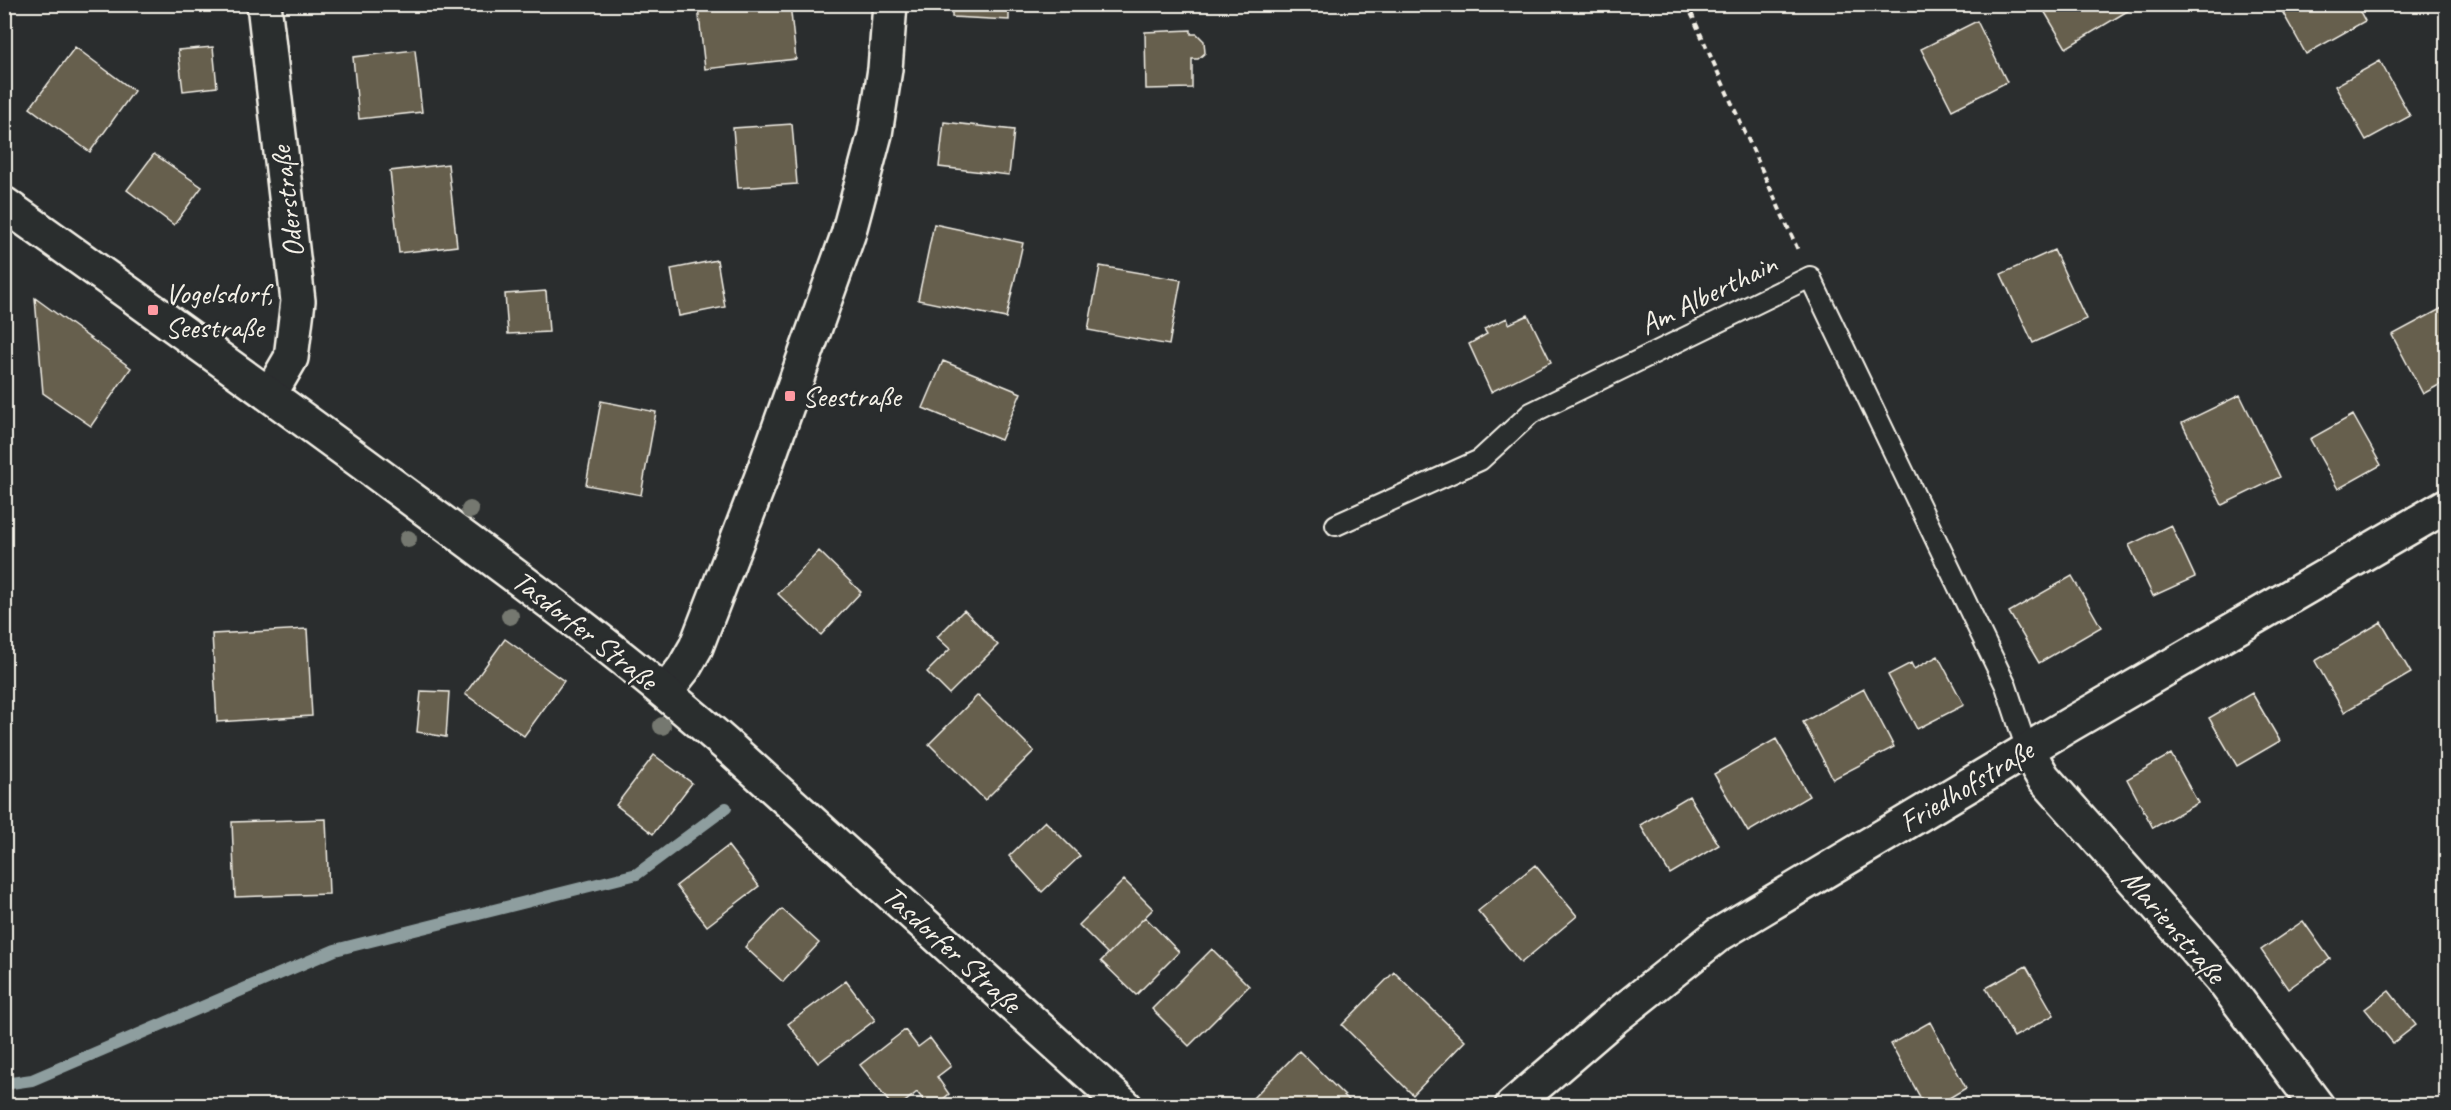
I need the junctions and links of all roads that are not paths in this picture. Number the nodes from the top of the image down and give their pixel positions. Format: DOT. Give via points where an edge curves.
graph roads {
  1 [pos="264,4"];
  2 [pos="890,4"];
  3 [pos="4,204"];
  4 [pos="270,394"];
  5 [pos="2446,507"];
  6 [pos="1336,525"];
  7 [pos="665,692"];
  8 [pos="2027,750"];
  9 [pos="1125,1106"];
  10 [pos="1512,1106"];
  11 [pos="2317,1106"];
  1 -- 4 [label="street, Oderstraße" via="298,301 291,358"];
  2 -- 7 [label="street" via="875,134 848,235 696,647"];
  3 -- 4 [label="street, Tasdorfer Straße"];
  4 -- 7 [label="street, Tasdorfer Straße"];
  5 -- 8 [label="street, Friedhofstraße"];
  6 -- 8 [label="lane, Am Alberthain" via="1480,460 1531,413 1810,277 2006,686"];
  7 -- 9 [label="street, Tasdorfer Straße"];
  8 -- 10 [label="street, Friedhofstraße" via="1718,935"];
  8 -- 11 [label="street, Marienstraße" via="2043,777 2221,978"];
}
